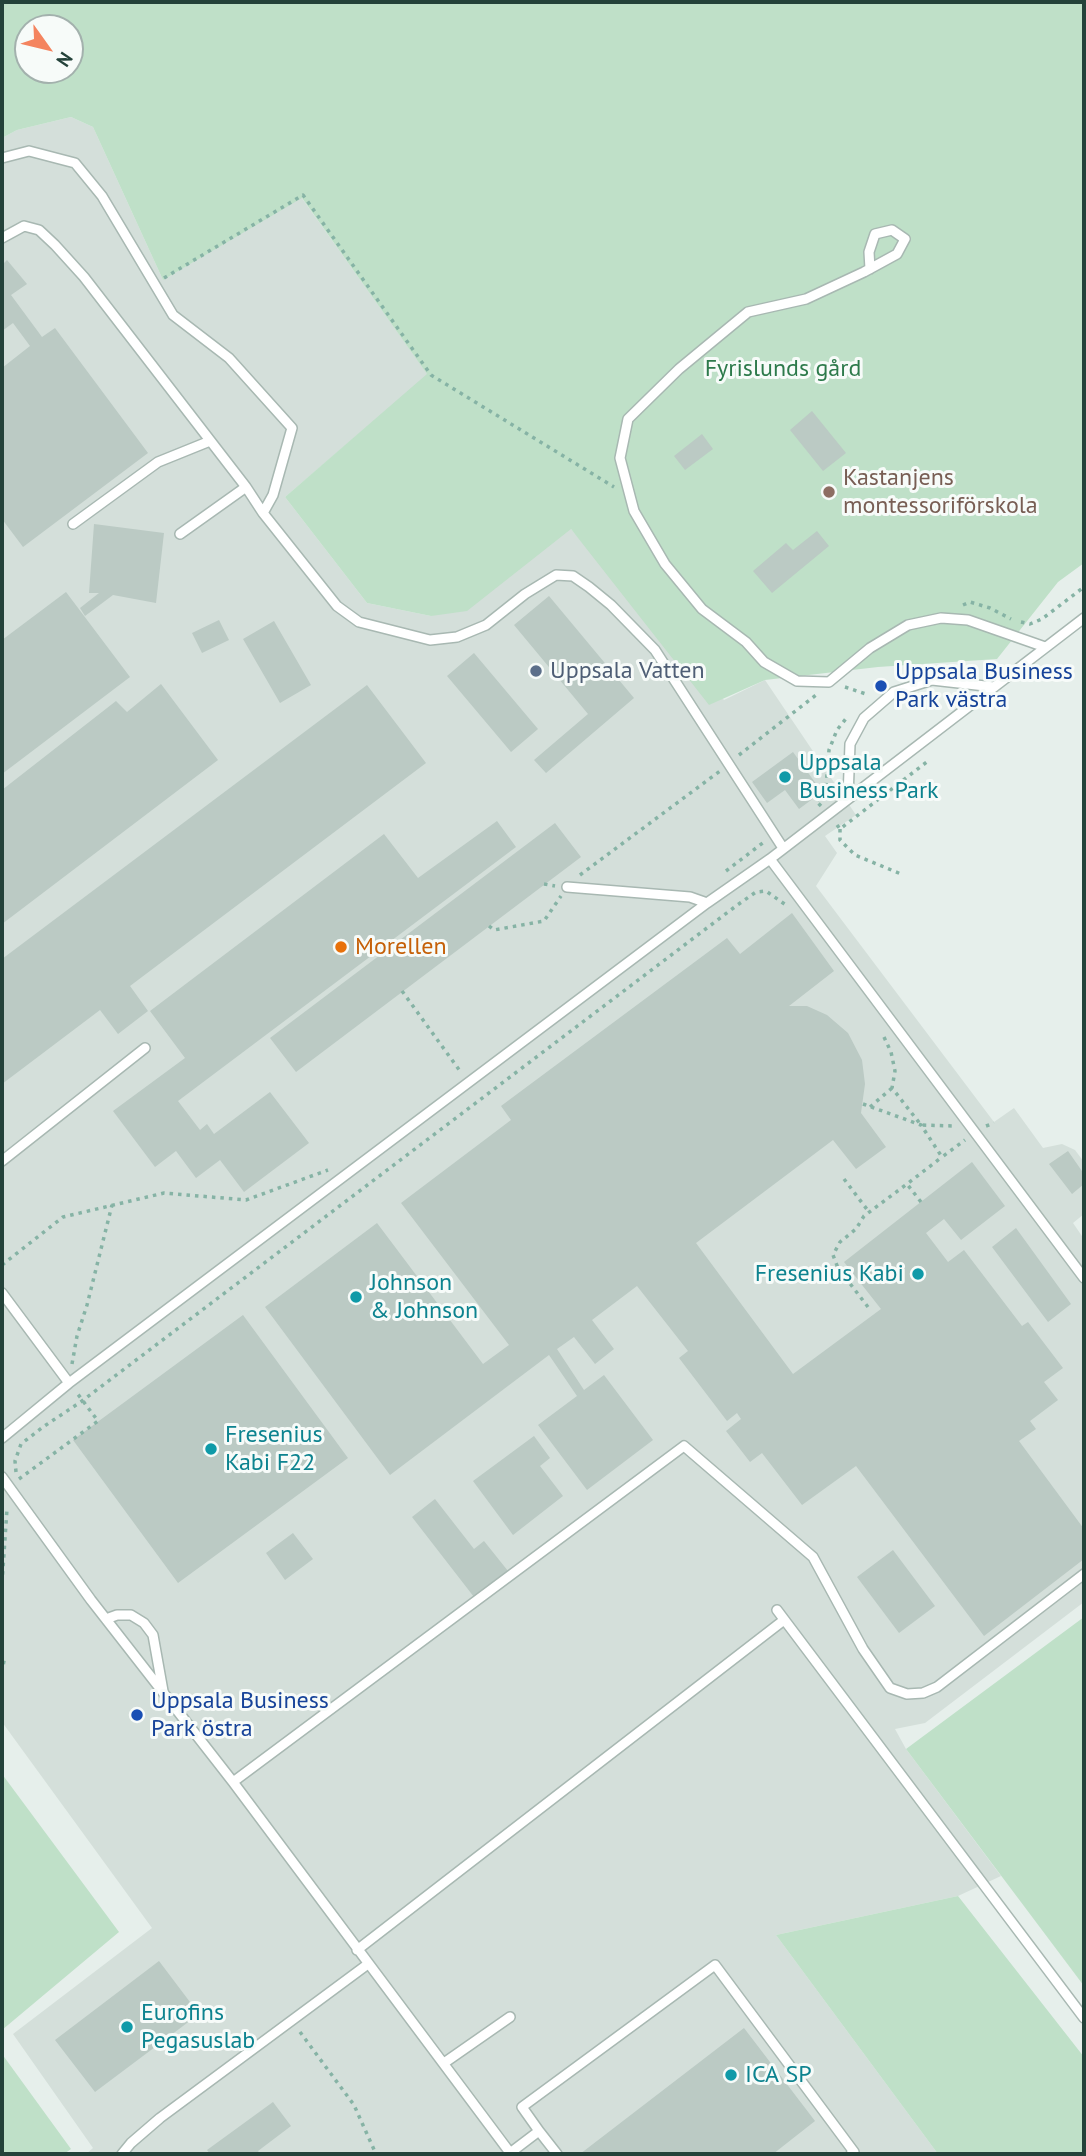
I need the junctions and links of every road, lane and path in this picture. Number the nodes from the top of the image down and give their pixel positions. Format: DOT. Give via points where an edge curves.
graph roads {
  1 [pos="2,158"];
  2 [pos="2,238"];
  3 [pos="870,269"];
  4 [pos="153,284"];
  5 [pos="210,441"];
  6 [pos="246,487"];
  7 [pos="631,498"];
  8 [pos="263,513"];
  9 [pos="73,524"];
  10 [pos="180,534"];
  11 [pos="1084,587"];
  12 [pos="941,618"];
  13 [pos="1084,618"];
  14 [pos="1045,647"];
  15 [pos="829,682"];
  16 [pos="995,687"];
  17 [pos="870,694"];
  18 [pos="728,764"];
  19 [pos="848,798"];
  20 [pos="840,829"];
  21 [pos="775,834"];
  22 [pos="783,848"];
  23 [pos="770,859"];
  24 [pos="722,874"];
  25 [pos="901,874"];
  26 [pos="568,887"];
  27 [pos="707,904"];
  28 [pos="792,910"];
  29 [pos="489,926"];
  30 [pos="402,991"];
  31 [pos="883,1034"];
  32 [pos="145,1048"];
  33 [pos="467,1066"];
  34 [pos="892,1088"];
  35 [pos="863,1104"];
  36 [pos="870,1107"];
  37 [pos="994,1123"];
  38 [pos="921,1125"];
  39 [pos="972,1130"];
  40 [pos="942,1157"];
  41 [pos="2,1161"];
  42 [pos="332,1168"];
  43 [pos="844,1179"];
  44 [pos="907,1184"];
  45 [pos="921,1202"];
  46 [pos="112,1205"];
  47 [pos="869,1212"];
  48 [pos="2,1265"];
  49 [pos="1084,1278"];
  50 [pos="2,1293"];
  51 [pos="868,1307"];
  52 [pos="69,1383"];
  53 [pos="82,1401"];
  54 [pos="2,1438"];
  55 [pos="2,1477"];
  56 [pos="13,1492"];
  57 [pos="1084,1574"];
  58 [pos="2,1583"];
  59 [pos="777,1610"];
  60 [pos="106,1619"];
  61 [pos="785,1620"];
  62 [pos="163,1693"];
  63 [pos="233,1782"];
  64 [pos="357,1950"];
  65 [pos="368,1964"];
  66 [pos="510,2017"];
  67 [pos="1084,2018"];
  68 [pos="292,2020"];
  69 [pos="444,2063"];
  70 [pos="539,2131"];
  71 [pos="122,2154"];
  72 [pos="376,2154"];
  73 [pos="511,2154"];
  74 [pos="557,2154"];
  75 [pos="851,2154"];
  1 -- 4 [label="lane" via="29,151 75,163 102,196"];
  2 -- 5 [label="lane" via="24,226 39,230 55,245"];
  3 -- 3 [label="lane" via="897,254 905,239 892,230 875,234"];
  3 -- 7 [label="lane" via="806,299 748,312 679,369 628,419 621,458"];
  4 -- 7 [label="path" via="303,195 430,375"];
  4 -- 8 [label="lane" via="173,314 229,358 292,428 273,495"];
  5 -- 6 [label="lane"];
  5 -- 9 [label="lane" via="159,462"];
  6 -- 8 [label="lane"];
  6 -- 10 [label="lane"];
  7 -- 15 [label="lane" via="665,564 702,610 746,642 764,662 797,681"];
  8 -- 18 [label="lane" via="337,606 359,622 430,640 486,625 556,575 573,576 611,605 655,650"];
  11 -- 12 [label="path" via="1030,624 970,602"];
  12 -- 14 [label="lane" via="968,620"];
  12 -- 15 [label="lane" via="908,625 870,648"];
  13 -- 14 [label="lane"];
  14 -- 16 [label="lane"];
  15 -- 17 [label="path"];
  15 -- 18 [label="path"];
  16 -- 19 [label="lane"];
  16 -- 19 [label="lane" via="932,680 894,692 864,718 850,744"];
  18 -- 21 [label="lane"];
  18 -- 26 [label="path"];
  19 -- 22 [label="lane"];
  20 -- 25 [label="path" via="840,840 855,855"];
  21 -- 22 [label="lane"];
  21 -- 24 [label="path"];
  22 -- 23 [label="lane"];
  23 -- 27 [label="lane"];
  23 -- 39 [label="lane"];
  26 -- 27 [label="lane" via="690,897"];
  26 -- 29 [label="path" via="544,921 494,930"];
  27 -- 52 [label="lane"];
  28 -- 53 [label="path" via="766,891 756,892"];
  30 -- 33 [label="path" via="460,1071"];
  31 -- 34 [label="path" via="895,1071"];
  32 -- 41 [label="lane"];
  34 -- 36 [label="path"];
  34 -- 38 [label="path"];
  35 -- 36 [label="path"];
  36 -- 38 [label="path"];
  37 -- 39 [label="path"];
  38 -- 39 [label="path"];
  38 -- 40 [label="path"];
  39 -- 40 [label="path"];
  39 -- 49 [label="lane"];
  40 -- 44 [label="path"];
  42 -- 46 [label="path" via="246,1200 164,1193"];
  43 -- 47 [label="path"];
  44 -- 45 [label="path"];
  44 -- 47 [label="path"];
  46 -- 48 [label="path" via="63,1217"];
  46 -- 52 [label="path"];
  47 -- 51 [label="path" via="840,1242 834,1255 838,1268"];
  50 -- 52 [label="lane"];
  52 -- 53 [label="path"];
  52 -- 54 [label="lane"];
  53 -- 53 [label="path" via="97,1421 17,1481 15,1461 22,1444"];
  55 -- 56 [label="lane"];
  56 -- 58 [label="path" via="7,1508"];
  56 -- 60 [label="lane"];
  57 -- 63 [label="lane" via="937,1686 908,1695 890,1688 813,1557 684,1446"];
  59 -- 61 [label="lane"];
  60 -- 62 [label="lane"];
  60 -- 62 [label="lane" via="131,1615 144,1623 153,1635"];
  61 -- 64 [label="lane"];
  61 -- 67 [label="lane"];
  62 -- 63 [label="lane"];
  63 -- 64 [label="lane"];
  64 -- 65 [label="lane"];
  65 -- 68 [label="lane"];
  65 -- 69 [label="lane"];
  66 -- 69 [label="lane"];
  68 -- 71 [label="lane" via="160,2118"];
  68 -- 72 [label="path" via="354,2105"];
  69 -- 73 [label="lane"];
  70 -- 73 [label="lane"];
  70 -- 74 [label="lane"];
  70 -- 75 [label="lane" via="522,2108 715,1965 854,2152"];
}
